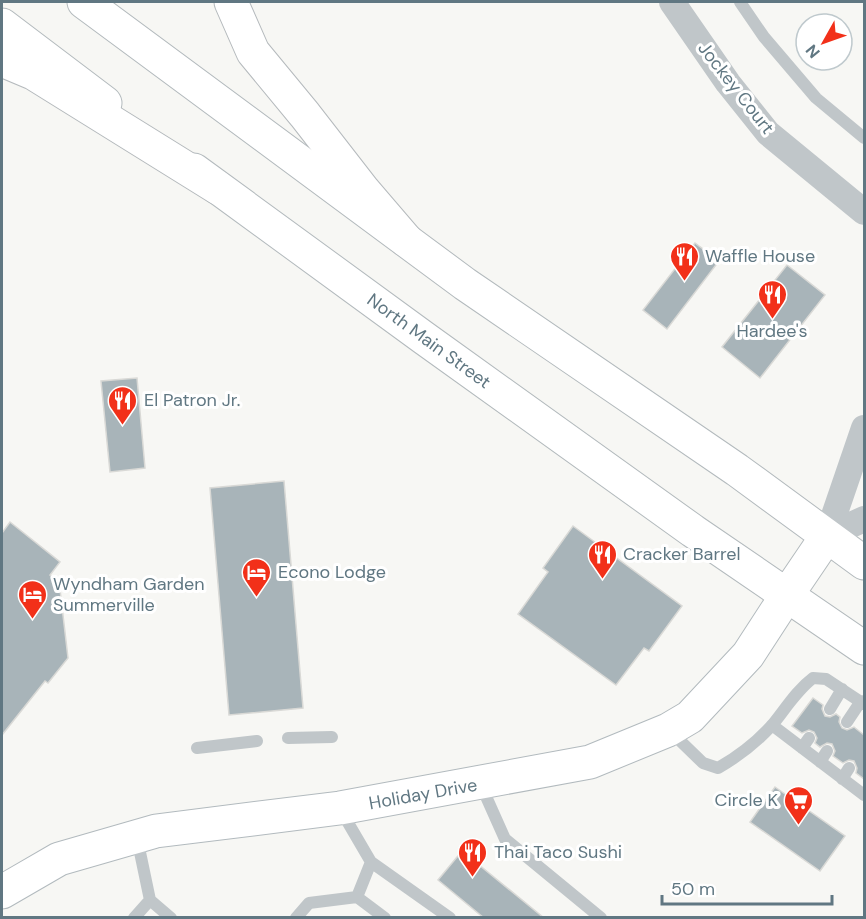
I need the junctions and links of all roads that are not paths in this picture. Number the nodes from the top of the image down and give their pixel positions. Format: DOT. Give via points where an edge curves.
graph roads {
  1 [pos="84,2"];
  2 [pos="231,2"];
  3 [pos="672,2"];
  4 [pos="740,2"];
  5 [pos="2,25"];
  6 [pos="2,60"];
  7 [pos="864,138"];
  8 [pos="218,188"];
  9 [pos="864,212"];
  10 [pos="406,240"];
  11 [pos="864,428"];
  12 [pos="864,519"];
  13 [pos="828,536"];
  14 [pos="864,563"];
  15 [pos="787,595"];
  16 [pos="864,648"];
  17 [pos="842,689"];
  18 [pos="863,703"];
  19 [pos="830,709"];
  20 [pos="847,722"];
  21 [pos="772,725"];
  22 [pos="668,730"];
  23 [pos="332,737"];
  24 [pos="288,738"];
  25 [pos="257,741"];
  26 [pos="197,748"];
  27 [pos="849,768"];
  28 [pos="842,779"];
  29 [pos="480,783"];
  30 [pos="864,795"];
  31 [pos="340,808"];
  32 [pos="136,837"];
  33 [pos="371,862"];
  34 [pos="2,892"];
  35 [pos="357,897"];
  36 [pos="150,900"];
  37 [pos="134,918"];
  38 [pos="171,918"];
  39 [pos="296,918"];
  40 [pos="385,918"];
  41 [pos="450,918"];
  42 [pos="601,918"];
  1 -- 10 [label="main road"];
  2 -- 10 [label="main road" via="253,52"];
  3 -- 9 [label="street, Jockey Court" via="768,133"];
  4 -- 7 [label="lane" via="816,98"];
  5 -- 8 [label="main road, North Main Street"];
  6 -- 8 [label="main road" via="33,73"];
  8 -- 15 [label="main road, North Main Street"];
  10 -- 13 [label="main road"];
  11 -- 13 [label="street"];
  12 -- 13 [label="street"];
  13 -- 14 [label="main road"];
  13 -- 15 [label="main road, Holiday Drive"];
  15 -- 16 [label="main road, North Main Street"];
  15 -- 22 [label="main road, Holiday Drive" via="748,655 690,717"];
  17 -- 18 [label="lane"];
  17 -- 19 [label="lane"];
  17 -- 21 [label="lane" via="826,679 813,678"];
  18 -- 20 [label="lane"];
  21 -- 22 [label="lane" via="739,756 718,768 703,763"];
  21 -- 28 [label="lane" via="805,743"];
  22 -- 29 [label="main road, Holiday Drive" via="590,762"];
  23 -- 24 [label="lane"];
  25 -- 26 [label="lane"];
  27 -- 28 [label="lane"];
  28 -- 30 [label="lane"];
  29 -- 31 [label="main road, Holiday Drive"];
  29 -- 42 [label="lane" via="506,839"];
  31 -- 32 [label="main road, Holiday Drive" via="156,831"];
  31 -- 33 [label="lane"];
  32 -- 34 [label="main road, Holiday Drive" via="59,859"];
  32 -- 36 [label="lane"];
  33 -- 35 [label="lane"];
  33 -- 41 [label="lane"];
  35 -- 39 [label="lane" via="309,903"];
  35 -- 40 [label="lane"];
  36 -- 37 [label="lane"];
  36 -- 38 [label="lane"];
}
